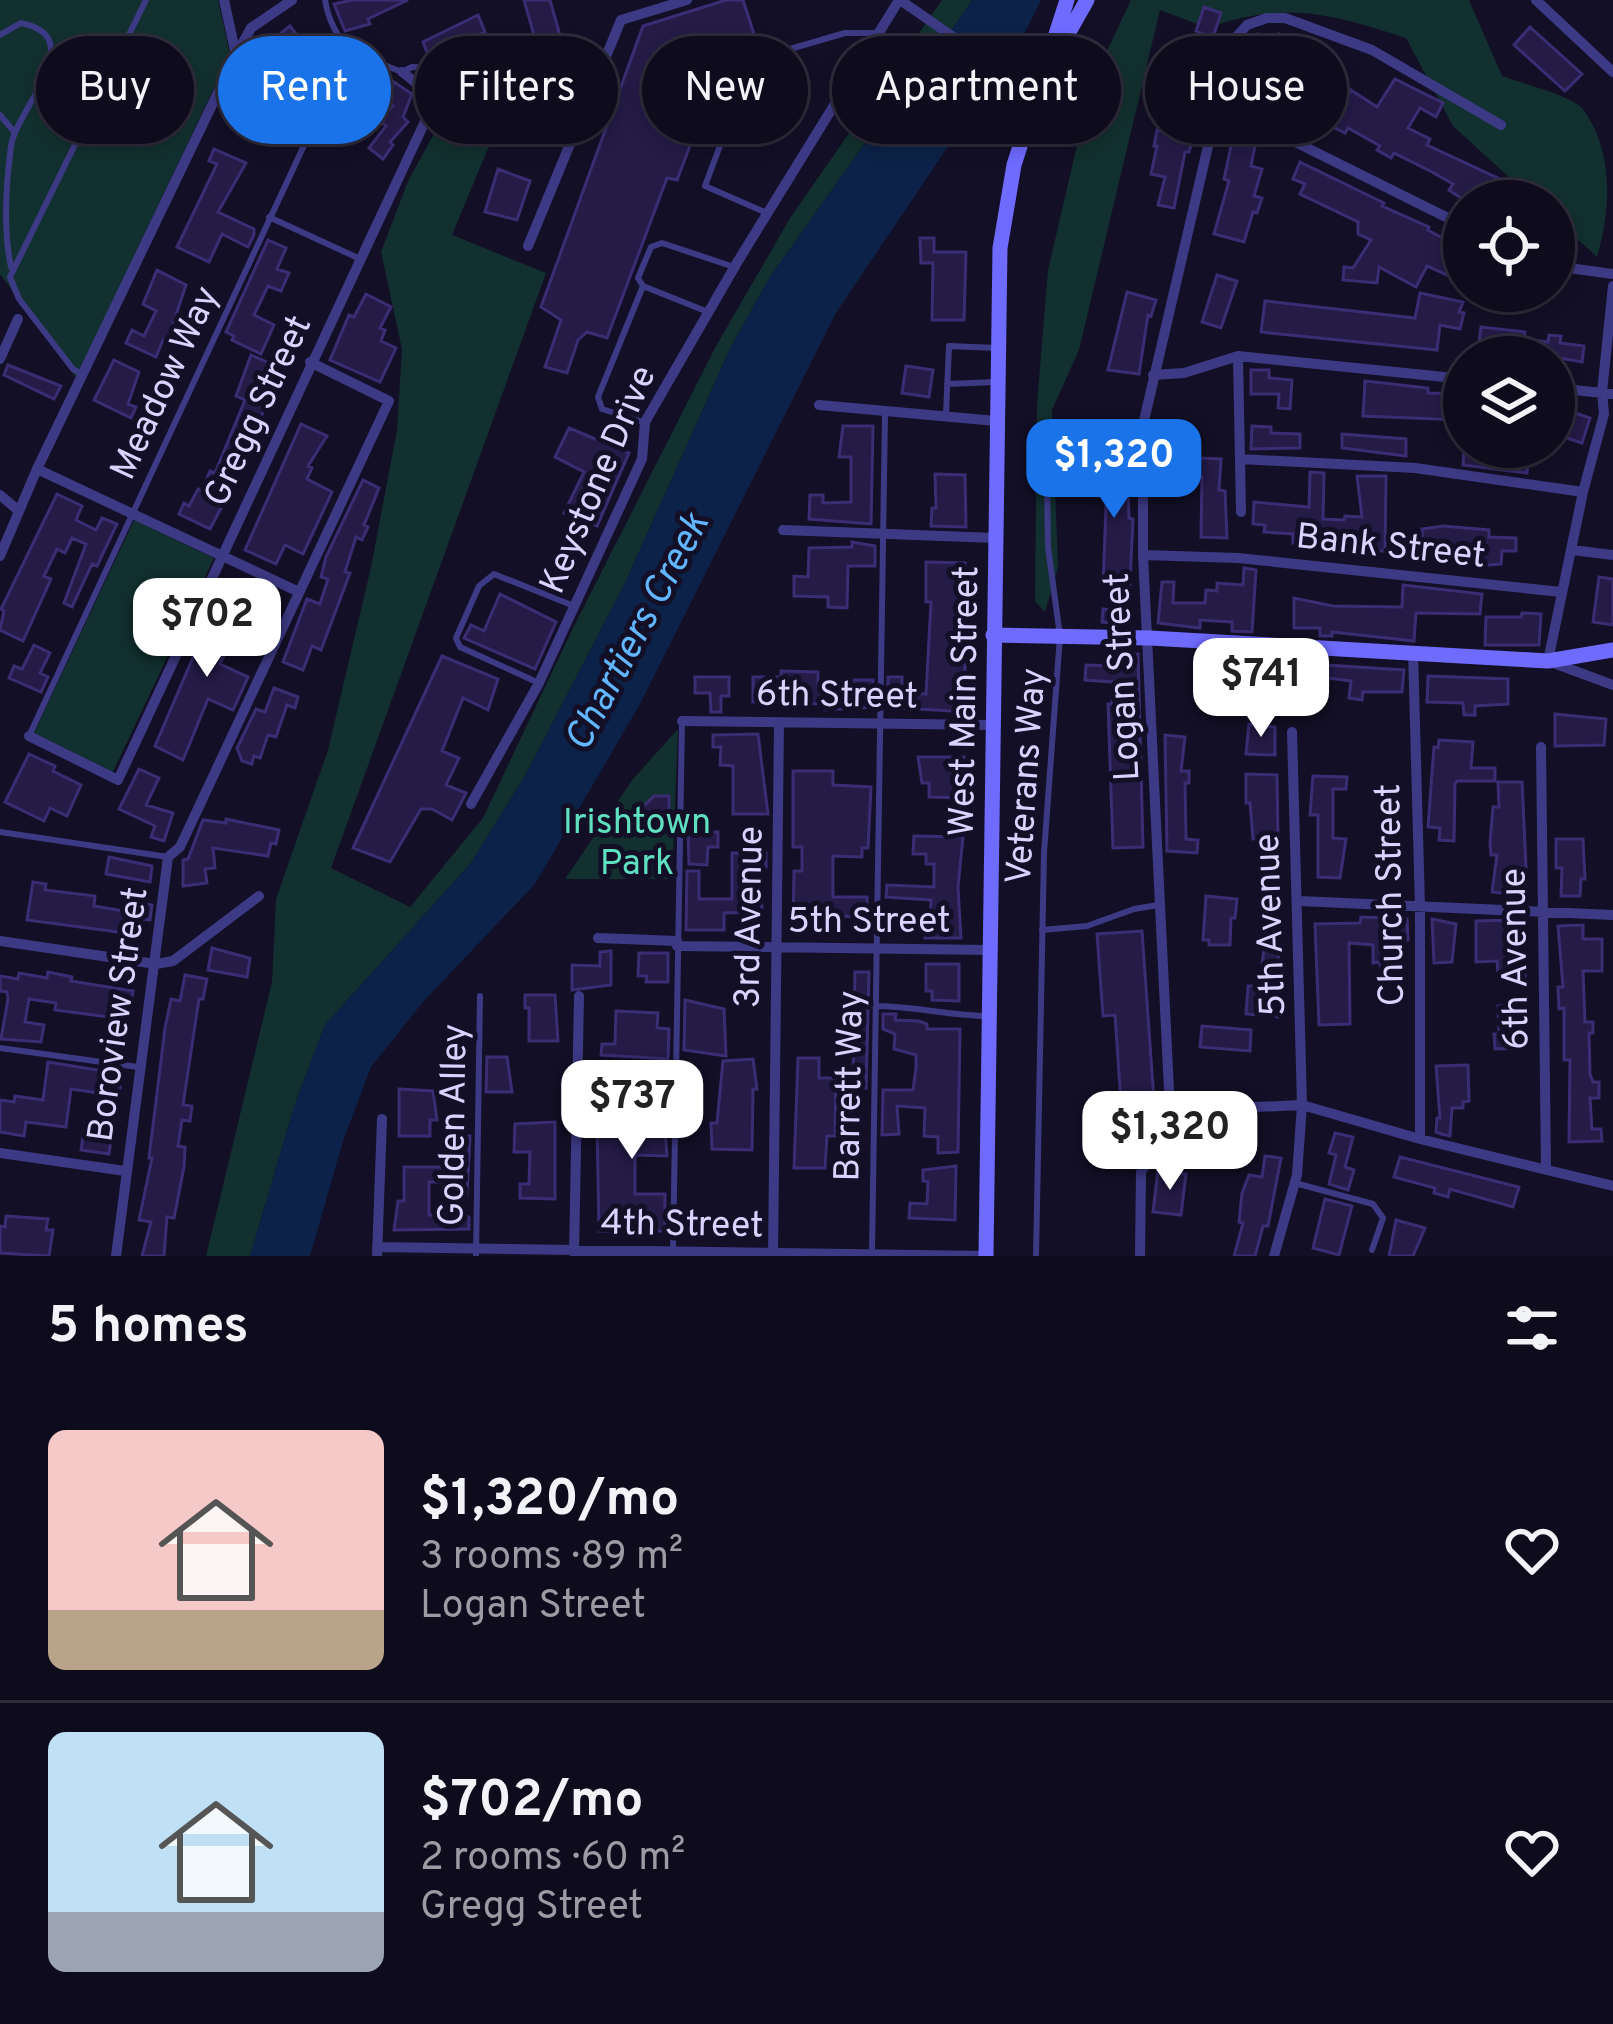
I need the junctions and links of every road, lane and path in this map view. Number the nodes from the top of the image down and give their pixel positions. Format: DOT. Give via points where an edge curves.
graph roads {
  1 [pos="146,0"];
  2 [pos="224,0"];
  3 [pos="292,0"];
  4 [pos="325,0"];
  5 [pos="631,0"];
  6 [pos="687,0"];
  7 [pos="1067,0"];
  8 [pos="1087,0"];
  9 [pos="1536,0"];
  10 [pos="905,2"];
  11 [pos="635,15"];
  12 [pos="879,34"];
  13 [pos="0,35"];
  14 [pos="232,36"];
  15 [pos="247,36"];
  16 [pos="338,36"];
  17 [pos="952,36"];
  18 [pos="1055,36"];
  19 [pos="1067,36"];
  20 [pos="1237,36"];
  21 [pos="1334,36"];
  22 [pos="1347,41"];
  23 [pos="415,67"];
  24 [pos="391,68"];
  25 [pos="402,72"];
  26 [pos="1613,72"];
  27 [pos="218,92"];
  28 [pos="0,116"];
  29 [pos="1501,124"];
  30 [pos="14,134"];
  31 [pos="303,144"];
  32 [pos="1021,144"];
  33 [pos="1208,144"];
  34 [pos="1299,144"];
  35 [pos="767,213"];
  36 [pos="1443,216"];
  37 [pos="268,217"];
  38 [pos="528,246"];
  39 [pos="358,258"];
  40 [pos="734,268"];
  41 [pos="1575,269"];
  42 [pos="11,271"];
  43 [pos="1613,274"];
  44 [pos="643,286"];
  45 [pos="1613,286"];
  46 [pos="708,312"];
  47 [pos="18,319"];
  48 [pos="997,348"];
  49 [pos="1238,356"];
  50 [pos="0,359"];
  51 [pos="310,362"];
  52 [pos="82,375"];
  53 [pos="1153,375"];
  54 [pos="1443,377"];
  55 [pos="997,382"];
  56 [pos="947,384"];
  57 [pos="1575,390"];
  58 [pos="1608,393"];
  59 [pos="819,406"];
  60 [pos="885,412"];
  61 [pos="945,417"];
  62 [pos="996,421"];
  63 [pos="645,422"];
  64 [pos="1052,457"];
  65 [pos="1240,460"];
  66 [pos="37,469"];
  67 [pos="1583,492"];
  68 [pos="0,495"];
  69 [pos="20,511"];
  70 [pos="1241,512"];
  71 [pos="133,513"];
  72 [pos="783,530"];
  73 [pos="883,534"];
  74 [pos="995,538"];
  75 [pos="1572,550"];
  76 [pos="1143,555"];
  77 [pos="0,556"];
  78 [pos="222,556"];
  79 [pos="1613,556"];
  80 [pos="298,592"];
  81 [pos="1561,592"];
  82 [pos="574,606"];
  83 [pos="993,635"];
  84 [pos="1060,636"];
  85 [pos="1150,638"];
  86 [pos="1613,650"];
  87 [pos="1413,651"];
  88 [pos="1548,661"];
  89 [pos="539,683"];
  90 [pos="1613,686"];
  91 [pos="682,721"];
  92 [pos="779,722"];
  93 [pos="880,724"];
  94 [pos="992,725"];
  95 [pos="1292,732"];
  96 [pos="29,736"];
  97 [pos="1541,747"];
  98 [pos="471,804"];
  99 [pos="0,832"];
  100 [pos="168,857"];
  101 [pos="260,896"];
  102 [pos="1299,901"];
  103 [pos="1161,905"];
  104 [pos="1420,907"];
  105 [pos="1541,911"];
  106 [pos="1613,915"];
  107 [pos="1042,930"];
  108 [pos="598,938"];
  109 [pos="0,941"];
  110 [pos="677,944"];
  111 [pos="776,948"];
  112 [pos="876,948"];
  113 [pos="989,950"];
  114 [pos="156,964"];
  115 [pos="481,995"];
  116 [pos="579,996"];
  117 [pos="875,1006"];
  118 [pos="988,1016"];
  119 [pos="0,1048"];
  120 [pos="138,1067"];
  121 [pos="1302,1105"];
  122 [pos="1171,1111"];
  123 [pos="382,1118"];
  124 [pos="1420,1139"];
  125 [pos="0,1153"];
  126 [pos="1546,1169"];
  127 [pos="125,1171"];
  128 [pos="1295,1183"];
  129 [pos="1613,1186"];
  130 [pos="1372,1250"];
  131 [pos="377,1251"];
  132 [pos="476,1252"];
  133 [pos="574,1254"];
  134 [pos="673,1254"];
  135 [pos="773,1255"];
  136 [pos="872,1255"];
  137 [pos="1036,1255"];
  138 [pos="116,1256"];
  139 [pos="986,1256"];
  140 [pos="1140,1256"];
  141 [pos="1274,1256"];
  1 -- 42 [label="lane"];
  2 -- 14 [label="street"];
  3 -- 15 [label="street"];
  4 -- 16 [label="lane"];
  5 -- 11 [label="street"];
  6 -- 11 [label="street"];
  7 -- 18 [label="main road, West Main Street"];
  8 -- 19 [label="main road, West Main Street"];
  9 -- 26 [label="street"];
  10 -- 12 [label="street, Keystone Drive"];
  10 -- 17 [label="street"];
  11 -- 38 [label="street" via="621,20"];
  12 -- 35 [label="street, Keystone Drive"];
  12 -- 35 [label="lane" via="845,33 752,60 705,186"];
  13 -- 30 [label="lane" via="20,22 34,25 51,47 47,73"];
  20 -- 21 [label="street, Logan Street" via="1267,18"];
  22 -- 29 [label="street, Logan Street"];
  23 -- 25 [label="lane"];
  24 -- 25 [label="lane"];
  25 -- 39 [label="street, Gregg Street" via="419,84 428,115"];
  27 -- 52 [label="street"];
  28 -- 30 [label="lane"];
  30 -- 42 [label="lane"];
  31 -- 37 [label="lane, Meadow Way"];
  32 -- 48 [label="main road, West Main Street" via="1000,248"];
  33 -- 53 [label="street, Logan Street"];
  34 -- 36 [label="street"];
  35 -- 40 [label="street, Keystone Drive"];
  37 -- 39 [label="lane"];
  37 -- 71 [label="lane, Meadow Way"];
  39 -- 51 [label="street, Gregg Street"];
  40 -- 44 [label="lane" via="662,243 638,278"];
  40 -- 46 [label="street, Keystone Drive"];
  41 -- 43 [label="street"];
  42 -- 52 [label="lane" via="20,299"];
  44 -- 46 [label="lane"];
  44 -- 63 [label="lane" via="598,397 602,409"];
  45 -- 58 [label="street"];
  46 -- 63 [label="street, Keystone Drive"];
  47 -- 50 [label="street"];
  48 -- 55 [label="main road, West Main Street"];
  48 -- 56 [label="lane" via="949,346"];
  49 -- 53 [label="street"];
  49 -- 54 [label="street"];
  49 -- 65 [label="street"];
  51 -- 78 [label="street, Gregg Street"];
  51 -- 80 [label="street, Boroview Street" via="389,400"];
  52 -- 66 [label="street"];
  53 -- 76 [label="street, Logan Street" via="1143,425"];
  55 -- 56 [label="lane"];
  55 -- 62 [label="main road, West Main Street"];
  56 -- 61 [label="lane"];
  57 -- 58 [label="street"];
  58 -- 67 [label="street"];
  59 -- 60 [label="street"];
  60 -- 61 [label="street"];
  60 -- 73 [label="lane, Barrett Way"];
  61 -- 62 [label="street"];
  62 -- 74 [label="main road, West Main Street"];
  63 -- 82 [label="street, Keystone Drive" via="642,459"];
  64 -- 84 [label="lane, Veterans Way" via="1048,547"];
  65 -- 67 [label="street" via="1414,468"];
  65 -- 70 [label="street"];
  66 -- 69 [label="street"];
  66 -- 71 [label="street"];
  67 -- 75 [label="street"];
  68 -- 69 [label="street"];
  69 -- 77 [label="street"];
  71 -- 78 [label="street"];
  71 -- 96 [label="lane, Meadow Way"];
  72 -- 73 [label="street"];
  73 -- 74 [label="street"];
  73 -- 93 [label="lane, Barrett Way"];
  74 -- 83 [label="main road, West Main Street"];
  75 -- 79 [label="street"];
  75 -- 81 [label="street"];
  76 -- 81 [label="street, Bank Street"];
  76 -- 85 [label="street, Logan Street"];
  78 -- 80 [label="street"];
  78 -- 96 [label="street, Gregg Street" via="118,780"];
  80 -- 100 [label="street, Boroview Street" via="180,847"];
  81 -- 88 [label="street"];
  82 -- 89 [label="street, Keystone Drive"];
  82 -- 89 [label="lane" via="494,574 479,586 456,638 460,647"];
  83 -- 84 [label="main road"];
  83 -- 94 [label="main road, West Main Street"];
  84 -- 85 [label="main road"];
  84 -- 107 [label="lane, Veterans Way"];
  85 -- 87 [label="main road"];
  85 -- 103 [label="street, Logan Street"];
  86 -- 88 [label="main road"];
  87 -- 88 [label="main road"];
  87 -- 104 [label="street, Church Street"];
  88 -- 90 [label="street"];
  89 -- 98 [label="street, Keystone Drive"];
  91 -- 92 [label="street, 6th Street"];
  91 -- 110 [label="lane"];
  92 -- 93 [label="street, 6th Street"];
  92 -- 111 [label="street, 3rd Avenue"];
  93 -- 94 [label="street, 6th Street"];
  93 -- 112 [label="lane, Barrett Way"];
  94 -- 113 [label="main road, West Main Street"];
  95 -- 102 [label="street, 5th Avenue"];
  97 -- 105 [label="street, 6th Avenue"];
  99 -- 100 [label="lane"];
  100 -- 114 [label="street, Boroview Street"];
  101 -- 114 [label="street" via="173,961"];
  102 -- 104 [label="street"];
  102 -- 121 [label="street, 5th Avenue"];
  103 -- 107 [label="lane"];
  103 -- 122 [label="street, Logan Street"];
  104 -- 105 [label="street"];
  104 -- 124 [label="street, Church Street"];
  105 -- 106 [label="street"];
  105 -- 126 [label="street, 6th Avenue"];
  107 -- 137 [label="lane, Veterans Way"];
  108 -- 110 [label="street, 5th Street"];
  109 -- 114 [label="street"];
  110 -- 111 [label="street, 5th Street"];
  110 -- 134 [label="lane"];
  111 -- 112 [label="street, 5th Street"];
  111 -- 135 [label="street, 3rd Avenue"];
  112 -- 113 [label="street, 5th Street"];
  112 -- 117 [label="lane, Barrett Way"];
  113 -- 118 [label="main road, West Main Street"];
  114 -- 120 [label="street, Boroview Street"];
  115 -- 132 [label="lane, Golden Alley"];
  116 -- 133 [label="street"];
  117 -- 118 [label="lane"];
  117 -- 136 [label="lane, Barrett Way"];
  118 -- 139 [label="main road, West Main Street"];
  119 -- 120 [label="lane"];
  120 -- 127 [label="street, Boroview Street"];
  121 -- 122 [label="street"];
  121 -- 124 [label="street"];
  121 -- 128 [label="street, 5th Avenue"];
  122 -- 140 [label="street, Logan Street" via="1141,1172"];
  123 -- 131 [label="street"];
  124 -- 126 [label="street"];
  125 -- 127 [label="street"];
  126 -- 129 [label="street"];
  127 -- 138 [label="street, Boroview Street"];
  128 -- 130 [label="lane" via="1373,1204 1383,1218"];
  128 -- 141 [label="street, 5th Avenue"];
  131 -- 132 [label="street, 4th Street"];
  132 -- 133 [label="street, 4th Street"];
  133 -- 134 [label="street, 4th Street"];
  134 -- 135 [label="street, 4th Street"];
  135 -- 136 [label="street, 4th Street"];
  136 -- 139 [label="street, 4th Street"];
}
